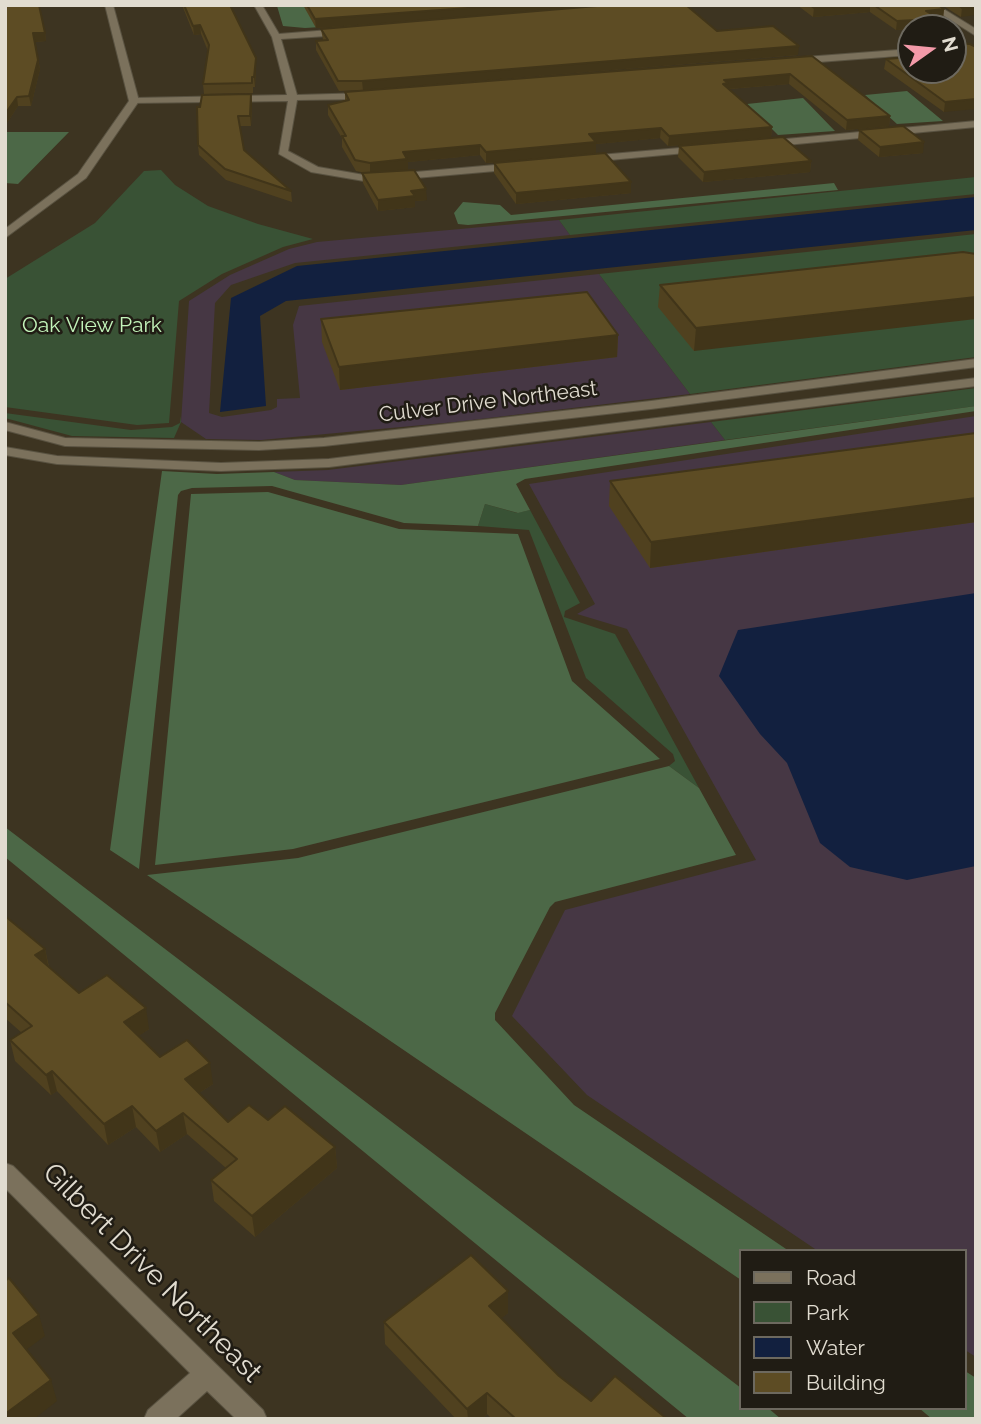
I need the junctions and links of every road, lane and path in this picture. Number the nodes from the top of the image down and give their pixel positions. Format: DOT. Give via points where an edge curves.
graph roads {
  1 [pos="109,5"];
  2 [pos="258,5"];
  3 [pos="931,5"];
  4 [pos="358,30"];
  5 [pos="976,33"];
  6 [pos="276,37"];
  7 [pos="897,53"];
  8 [pos="774,63"];
  9 [pos="377,95"];
  10 [pos="293,98"];
  11 [pos="134,101"];
  12 [pos="976,124"];
  13 [pos="753,145"];
  14 [pos="712,148"];
  15 [pos="575,160"];
  16 [pos="534,164"];
  17 [pos="5,235"];
  18 [pos="976,363"];
  19 [pos="976,382"];
  20 [pos="5,426"];
  21 [pos="5,451"];
  22 [pos="5,1173"];
  23 [pos="208,1374"];
  24 [pos="157,1419"];
  25 [pos="254,1419"];
  1 -- 11 [label="street"];
  2 -- 6 [label="street"];
  3 -- 5 [label="street"];
  4 -- 6 [label="street"];
  6 -- 10 [label="street"];
  7 -- 8 [label="street"];
  9 -- 10 [label="street"];
  10 -- 11 [label="street"];
  10 -- 16 [label="street" via="283,152 315,170 370,179"];
  11 -- 17 [label="street" via="82,176"];
  12 -- 13 [label="street"];
  14 -- 15 [label="street"];
  18 -- 20 [label="street, Culver Drive Northeast" via="298,444 65,442"];
  19 -- 21 [label="street, Culver Drive Northeast" via="329,463 221,467 57,460"];
  22 -- 23 [label="street, Gilbert Drive Northeast"];
  23 -- 24 [label="street"];
  23 -- 25 [label="street, Gilbert Drive Northeast"];
}
